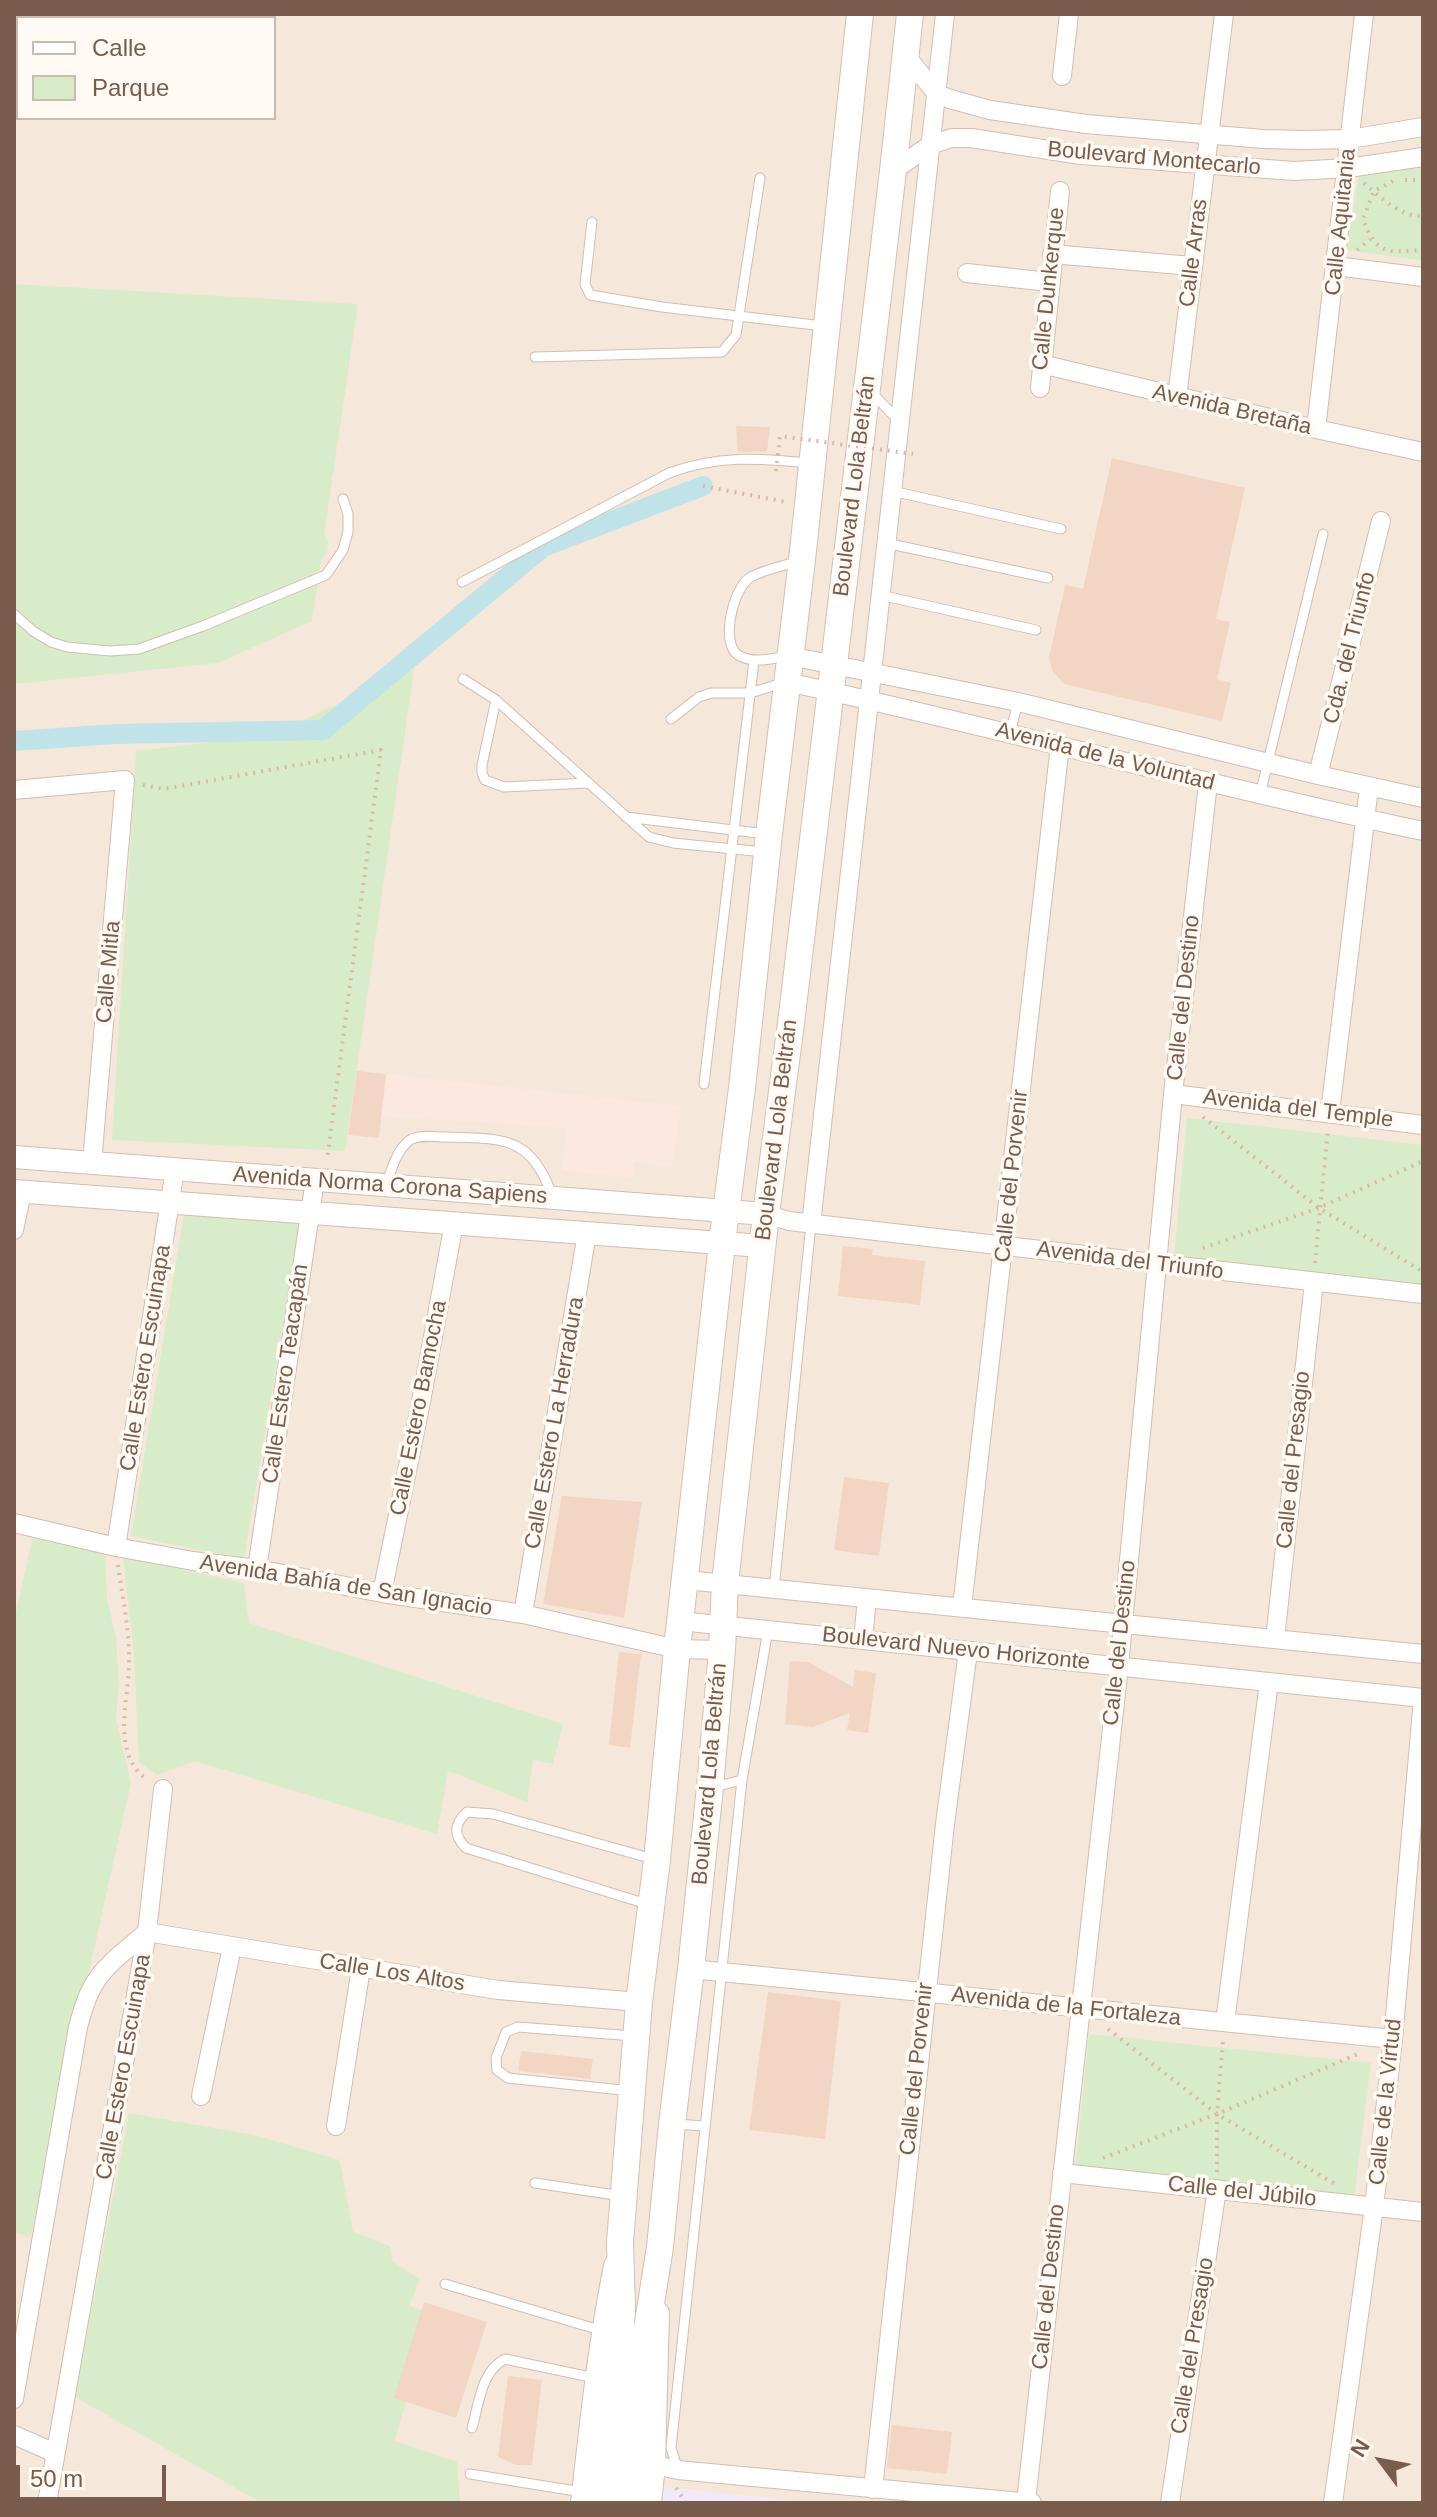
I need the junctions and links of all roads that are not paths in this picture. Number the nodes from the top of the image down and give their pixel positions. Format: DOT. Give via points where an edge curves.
graph roads {
  1 [pos="860,14"];
  2 [pos="910,14"];
  3 [pos="945,14"];
  4 [pos="1069,14"];
  5 [pos="1224,14"];
  6 [pos="1364,14"];
  7 [pos="906,56"];
  8 [pos="1062,76"];
  9 [pos="936,93"];
  10 [pos="1016,114"];
  11 [pos="1423,127"];
  12 [pos="1208,134"];
  13 [pos="1350,139"];
  14 [pos="930,145"];
  15 [pos="1019,146"];
  16 [pos="1423,157"];
  17 [pos="1205,165"];
  18 [pos="1348,168"];
  19 [pos="893,171"];
  20 [pos="760,178"];
  21 [pos="1060,191"];
  22 [pos="592,222"];
  23 [pos="1052,254"];
  24 [pos="1192,266"];
  25 [pos="1336,266"];
  26 [pos="967,273"];
  27 [pos="1423,277"];
  28 [pos="1049,282"];
  29 [pos="739,316"];
  30 [pos="827,326"];
  31 [pos="535,357"];
  32 [pos="1041,364"];
  33 [pos="867,388"];
  34 [pos="1040,388"];
  35 [pos="1177,397"];
  36 [pos="899,421"];
  37 [pos="1316,429"];
  38 [pos="1423,452"];
  39 [pos="812,464"];
  40 [pos="892,491"];
  41 [pos="343,499"];
  42 [pos="1381,521"];
  43 [pos="1061,529"];
  44 [pos="1323,534"];
  45 [pos="886,543"];
  46 [pos="802,560"];
  47 [pos="1048,578"];
  48 [pos="462,582"];
  49 [pos="880,595"];
  50 [pos="14,614"];
  51 [pos="1036,630"];
  52 [pos="754,661"];
  53 [pos="833,664"];
  54 [pos="788,669"];
  55 [pos="871,672"];
  56 [pos="463,679"];
  57 [pos="830,691"];
  58 [pos="750,693"];
  59 [pos="868,699"];
  60 [pos="496,700"];
  61 [pos="1018,702"];
  62 [pos="671,719"];
  63 [pos="1010,733"];
  64 [pos="1060,745"];
  65 [pos="1268,762"];
  66 [pos="1318,775"];
  67 [pos="588,783"];
  68 [pos="1208,783"];
  69 [pos="1369,787"];
  70 [pos="14,790"];
  71 [pos="1260,795"];
  72 [pos="1423,798"];
  73 [pos="626,817"];
  74 [pos="1364,819"];
  75 [pos="1423,831"];
  76 [pos="734,832"];
  77 [pos="768,843"];
  78 [pos="732,849"];
  79 [pos="704,1084"];
  80 [pos="1173,1094"];
  81 [pos="1330,1113"];
  82 [pos="1423,1125"];
  83 [pos="14,1157"];
  84 [pos="92,1163"];
  85 [pos="175,1169"];
  86 [pos="320,1180"];
  87 [pos="386,1185"];
  88 [pos="18,1192"];
  89 [pos="553,1198"];
  90 [pos="170,1203"];
  91 [pos="726,1211"];
  92 [pos="310,1213"];
  93 [pos="777,1218"];
  94 [pos="454,1223"];
  95 [pos="811,1224"];
  96 [pos="14,1230"];
  97 [pos="587,1233"];
  98 [pos="722,1243"];
  99 [pos="762,1246"];
  100 [pos="1005,1246"];
  101 [pos="1159,1264"];
  102 [pos="1314,1282"];
  103 [pos="1423,1294"];
  104 [pos="14,1523"];
  105 [pos="116,1547"];
  106 [pos="257,1569"];
  107 [pos="686,1580"];
  108 [pos="725,1583"];
  109 [pos="774,1589"];
  110 [pos="382,1593"];
  111 [pos="867,1598"];
  112 [pos="962,1607"];
  113 [pos="523,1614"];
  114 [pos="680,1621"];
  115 [pos="1123,1624"];
  116 [pos="768,1630"];
  117 [pos="722,1638"];
  118 [pos="1275,1639"];
  119 [pos="863,1640"];
  120 [pos="677,1649"];
  121 [pos="968,1651"];
  122 [pos="1423,1654"];
  123 [pos="1119,1666"];
  124 [pos="1269,1682"];
  125 [pos="1423,1698"];
  126 [pos="742,1780"];
  127 [pos="710,1787"];
  128 [pos="163,1789"];
  129 [pos="657,1860"];
  130 [pos="651,1906"];
  131 [pos="147,1932"];
  132 [pos="232,1947"];
  133 [pos="361,1968"];
  134 [pos="691,1969"];
  135 [pos="722,1972"];
  136 [pos="925,1992"];
  137 [pos="639,2002"];
  138 [pos="1081,2008"];
  139 [pos="1225,2022"];
  140 [pos="637,2037"];
  141 [pos="1393,2039"];
  142 [pos="632,2091"];
  143 [pos="201,2096"];
  144 [pos="672,2124"];
  145 [pos="336,2126"];
  146 [pos="704,2126"];
  147 [pos="1062,2173"];
  148 [pos="535,2183"];
  149 [pos="1217,2189"];
  150 [pos="625,2196"];
  151 [pos="1374,2207"];
  152 [pos="1423,2212"];
  153 [pos="660,2247"];
  154 [pos="445,2284"];
  155 [pos="610,2335"];
  156 [pos="595,2378"];
  157 [pos="14,2399"];
  158 [pos="472,2428"];
  159 [pos="14,2435"];
  160 [pos="55,2453"];
  161 [pos="654,2465"];
  162 [pos="678,2470"];
  163 [pos="470,2474"];
  164 [pos="873,2489"];
  165 [pos="590,2500"];
  166 [pos="47,2503"];
  167 [pos="628,2503"];
  168 [pos="650,2503"];
  169 [pos="1029,2503"];
  170 [pos="1170,2503"];
  171 [pos="1333,2503"];
  1 -- 30 [label="main road, Boulevard Lola Beltrán"];
  2 -- 7 [label="main road, Boulevard Lola Beltrán"];
  3 -- 9 [label="street"];
  4 -- 8 [label="street"];
  5 -- 12 [label="street, Calle Arras"];
  6 -- 13 [label="street, Calle Aquitania"];
  7 -- 9 [label="street"];
  7 -- 19 [label="main road, Boulevard Lola Beltrán"];
  9 -- 10 [label="street, Boulevard Montecarlo"];
  9 -- 14 [label="street"];
  10 -- 12 [label="street, Boulevard Montecarlo"];
  10 -- 15 [label="street"];
  11 -- 13 [label="street, Boulevard Montecarlo"];
  12 -- 13 [label="street, Boulevard Montecarlo"];
  12 -- 17 [label="street, Calle Arras"];
  13 -- 18 [label="street, Calle Aquitania"];
  14 -- 15 [label="street, Boulevard Montecarlo" via="971,138"];
  14 -- 19 [label="street, Boulevard Montecarlo"];
  14 -- 36 [label="street"];
  15 -- 17 [label="street, Boulevard Montecarlo"];
  16 -- 18 [label="street, Boulevard Montecarlo"];
  17 -- 18 [label="street, Boulevard Montecarlo" via="1294,171"];
  17 -- 24 [label="street, Calle Arras"];
  18 -- 25 [label="street, Calle Aquitania"];
  19 -- 33 [label="main road, Boulevard Lola Beltrán"];
  20 -- 29 [label="lane"];
  21 -- 23 [label="street, Calle Dunkerque"];
  22 -- 29 [label="lane" via="585,284 590,295"];
  23 -- 24 [label="street"];
  23 -- 28 [label="street, Calle Dunkerque"];
  24 -- 35 [label="street, Calle Arras"];
  25 -- 27 [label="street"];
  25 -- 37 [label="street, Calle Aquitania"];
  26 -- 28 [label="street"];
  28 -- 32 [label="street, Calle Dunkerque"];
  29 -- 30 [label="lane"];
  29 -- 31 [label="lane" via="736,335 722,352"];
  30 -- 39 [label="main road, Boulevard Lola Beltrán"];
  32 -- 34 [label="street, Calle Dunkerque"];
  32 -- 35 [label="street, Avenida Bretaña"];
  33 -- 36 [label="lane"];
  33 -- 53 [label="main road, Boulevard Lola Beltrán"];
  35 -- 37 [label="street, Avenida Bretaña"];
  36 -- 40 [label="street"];
  37 -- 38 [label="street, Avenida Bretaña"];
  39 -- 46 [label="main road, Boulevard Lola Beltrán"];
  39 -- 48 [label="lane" via="747,458 694,464"];
  40 -- 43 [label="lane"];
  40 -- 45 [label="street"];
  41 -- 50 [label="lane" via="348,532 326,575 139,649 67,647 33,631"];
  42 -- 66 [label="street, Cda. del Triunfo"];
  44 -- 65 [label="lane"];
  45 -- 47 [label="lane"];
  45 -- 49 [label="street"];
  46 -- 52 [label="lane" via="751,576 736,593 732,650"];
  46 -- 54 [label="main road, Boulevard Lola Beltrán"];
  49 -- 51 [label="lane"];
  49 -- 55 [label="street"];
  52 -- 54 [label="lane"];
  52 -- 58 [label="lane"];
  53 -- 54 [label="street, Avenida de la Voluntad"];
  53 -- 55 [label="street, Avenida de la Voluntad"];
  53 -- 57 [label="main road, Boulevard Lola Beltrán"];
  54 -- 57 [label="street, Avenida de la Voluntad"];
  54 -- 58 [label="lane"];
  54 -- 77 [label="main road, Boulevard Lola Beltrán"];
  55 -- 59 [label="street"];
  55 -- 61 [label="street, Avenida de la Voluntad"];
  56 -- 60 [label="lane"];
  57 -- 59 [label="street, Avenida de la Voluntad"];
  57 -- 93 [label="main road, Boulevard Lola Beltrán" via="791,1023"];
  58 -- 62 [label="lane" via="711,693"];
  58 -- 76 [label="lane"];
  59 -- 63 [label="street, Avenida de la Voluntad"];
  59 -- 95 [label="street"];
  60 -- 67 [label="lane"];
  60 -- 67 [label="lane" via="482,765 485,780 504,787"];
  61 -- 63 [label="lane"];
  61 -- 65 [label="street, Avenida de la Voluntad"];
  63 -- 64 [label="street, Avenida de la Voluntad"];
  64 -- 68 [label="street, Avenida de la Voluntad"];
  64 -- 100 [label="street, Calle del Porvenir"];
  65 -- 66 [label="street, Avenida de la Voluntad"];
  65 -- 71 [label="lane"];
  66 -- 69 [label="street, Avenida de la Voluntad"];
  67 -- 73 [label="lane"];
  68 -- 71 [label="street, Avenida de la Voluntad"];
  68 -- 80 [label="street, Calle del Destino"];
  69 -- 72 [label="street, Avenida de la Voluntad"];
  69 -- 74 [label="street"];
  70 -- 84 [label="street, Calle Mitla" via="125,780"];
  71 -- 74 [label="street, Avenida de la Voluntad"];
  73 -- 76 [label="lane"];
  73 -- 78 [label="lane" via="659,841"];
  74 -- 75 [label="street, Avenida de la Voluntad"];
  74 -- 81 [label="street"];
  76 -- 77 [label="lane"];
  76 -- 78 [label="lane"];
  77 -- 78 [label="lane"];
  77 -- 91 [label="main road, Boulevard Lola Beltrán"];
  78 -- 79 [label="lane"];
  80 -- 81 [label="street, Avenida del Temple"];
  80 -- 101 [label="street, Calle del Destino"];
  81 -- 82 [label="street, Avenida del Temple"];
  83 -- 84 [label="street, Avenida Norma Corona Sapiens"];
  84 -- 85 [label="street, Avenida Norma Corona Sapiens"];
  85 -- 86 [label="street, Avenida Norma Corona Sapiens"];
  85 -- 90 [label="street, Calle Estero Escuinapa"];
  86 -- 87 [label="street, Avenida Norma Corona Sapiens"];
  86 -- 92 [label="street, Calle Estero Teacapán"];
  87 -- 89 [label="street, Avenida Norma Corona Sapiens"];
  87 -- 89 [label="lane" via="410,1140 487,1139 505,1141 536,1160"];
  88 -- 90 [label="street, Avenida Norma Corona Sapiens"];
  88 -- 96 [label="street"];
  89 -- 91 [label="street, Avenida Norma Corona Sapiens"];
  90 -- 92 [label="street, Avenida Norma Corona Sapiens"];
  90 -- 105 [label="street, Calle Estero Escuinapa"];
  91 -- 93 [label="street, Avenida Norma Corona Sapiens"];
  91 -- 98 [label="main road, Boulevard Lola Beltrán"];
  92 -- 94 [label="street, Avenida Norma Corona Sapiens"];
  92 -- 106 [label="street, Calle Estero Teacapán"];
  93 -- 95 [label="street, Avenida del Triunfo"];
  93 -- 99 [label="main road, Boulevard Lola Beltrán"];
  94 -- 97 [label="street, Avenida Norma Corona Sapiens"];
  94 -- 110 [label="street, Calle Estero Bamocha"];
  95 -- 100 [label="street, Avenida del Triunfo"];
  95 -- 109 [label="lane"];
  97 -- 98 [label="street, Avenida Norma Corona Sapiens"];
  97 -- 113 [label="street, Calle Estero La Herradura"];
  98 -- 99 [label="street, Avenida Norma Corona Sapiens"];
  98 -- 107 [label="main road, Boulevard Lola Beltrán"];
  99 -- 108 [label="main road, Boulevard Lola Beltrán"];
  100 -- 101 [label="street, Avenida del Triunfo"];
  100 -- 112 [label="street, Calle del Porvenir"];
  101 -- 102 [label="street, Avenida del Triunfo"];
  101 -- 115 [label="street, Calle del Destino"];
  102 -- 103 [label="street, Avenida del Triunfo"];
  102 -- 118 [label="street, Calle del Presagio"];
  104 -- 105 [label="street, Avenida Bahía de San Ignacio"];
  105 -- 106 [label="street, Avenida Bahía de San Ignacio"];
  106 -- 110 [label="street, Avenida Bahía de San Ignacio"];
  107 -- 108 [label="street, Boulevard Nuevo Horizonte"];
  107 -- 114 [label="main road, Boulevard Lola Beltrán"];
  108 -- 109 [label="street, Boulevard Nuevo Horizonte"];
  108 -- 117 [label="main road, Boulevard Lola Beltrán"];
  109 -- 111 [label="street, Boulevard Nuevo Horizonte"];
  110 -- 113 [label="street, Avenida Bahía de San Ignacio"];
  111 -- 112 [label="street, Boulevard Nuevo Horizonte"];
  111 -- 119 [label="street"];
  112 -- 115 [label="street, Boulevard Nuevo Horizonte"];
  113 -- 120 [label="street, Avenida Bahía de San Ignacio"];
  114 -- 117 [label="street, Boulevard Nuevo Horizonte"];
  114 -- 120 [label="main road, Boulevard Lola Beltrán"];
  115 -- 118 [label="street, Boulevard Nuevo Horizonte"];
  115 -- 123 [label="street, Calle del Destino"];
  116 -- 117 [label="street, Boulevard Nuevo Horizonte"];
  116 -- 119 [label="street, Boulevard Nuevo Horizonte"];
  116 -- 126 [label="lane"];
  117 -- 120 [label="street, Avenida Bahía de San Ignacio"];
  117 -- 127 [label="main road, Boulevard Lola Beltrán"];
  118 -- 122 [label="street, Boulevard Nuevo Horizonte"];
  119 -- 121 [label="street, Boulevard Nuevo Horizonte"];
  120 -- 129 [label="main road, Boulevard Lola Beltrán"];
  121 -- 123 [label="street, Boulevard Nuevo Horizonte"];
  121 -- 136 [label="street, Calle del Porvenir"];
  123 -- 124 [label="street, Boulevard Nuevo Horizonte"];
  123 -- 138 [label="street, Calle del Destino"];
  124 -- 125 [label="street, Boulevard Nuevo Horizonte"];
  124 -- 139 [label="street"];
  125 -- 141 [label="street, Calle de la Virtud"];
  126 -- 127 [label="lane"];
  126 -- 135 [label="lane"];
  127 -- 134 [label="main road, Boulevard Lola Beltrán"];
  128 -- 131 [label="street"];
  129 -- 130 [label="main road, Boulevard Lola Beltrán"];
  129 -- 130 [label="lane" via="493,1814 467,1812 455,1833 466,1848"];
  130 -- 137 [label="main road, Boulevard Lola Beltrán"];
  131 -- 132 [label="street, Calle Los Altos"];
  131 -- 157 [label="street, Calle Estero Escuinapa" via="94,1982 78,2027"];
  131 -- 160 [label="street, Calle Estero Escuinapa"];
  132 -- 133 [label="street, Calle Los Altos"];
  132 -- 143 [label="street"];
  133 -- 137 [label="street, Calle Los Altos" via="498,1990"];
  133 -- 145 [label="street"];
  134 -- 135 [label="street, Avenida de la Fortaleza"];
  134 -- 144 [label="main road, Boulevard Lola Beltrán"];
  135 -- 136 [label="street, Avenida de la Fortaleza"];
  135 -- 146 [label="lane"];
  136 -- 138 [label="street, Avenida de la Fortaleza"];
  136 -- 164 [label="street, Calle del Porvenir"];
  137 -- 140 [label="main road, Boulevard Lola Beltrán"];
  138 -- 139 [label="street, Avenida de la Fortaleza"];
  138 -- 147 [label="street, Calle del Destino"];
  139 -- 141 [label="street, Avenida de la Fortaleza"];
  140 -- 142 [label="main road, Boulevard Lola Beltrán"];
  140 -- 142 [label="lane" via="518,2027 506,2032 496,2058 497,2070 508,2078"];
  141 -- 151 [label="street, Calle de la Virtud"];
  142 -- 150 [label="main road, Boulevard Lola Beltrán"];
  144 -- 146 [label="lane"];
  144 -- 153 [label="main road, Boulevard Lola Beltrán"];
  146 -- 162 [label="lane" via="671,2448"];
  147 -- 149 [label="street, Calle del Júbilo"];
  147 -- 169 [label="street, Calle del Destino"];
  148 -- 150 [label="lane"];
  149 -- 151 [label="street, Calle del Júbilo"];
  149 -- 170 [label="street, Calle del Presagio"];
  150 -- 155 [label="main road, Boulevard Lola Beltrán" via="622,2310"];
  151 -- 152 [label="street, Calle del Júbilo"];
  151 -- 171 [label="street, Calle de la Virtud"];
  153 -- 161 [label="street, Boulevard Lola Beltrán"];
  153 -- 167 [label="main road, Boulevard Lola Beltrán"];
  154 -- 155 [label="lane"];
  155 -- 156 [label="street, Boulevard Lola Beltrán"];
  155 -- 165 [label="main road, Boulevard Lola Beltrán"];
  156 -- 158 [label="lane" via="505,2359 488,2373"];
  156 -- 165 [label="street, Boulevard Lola Beltrán"];
  159 -- 160 [label="street"];
  160 -- 166 [label="street, Calle Estero Escuinapa"];
  161 -- 162 [label="street"];
  161 -- 168 [label="street, Boulevard Lola Beltrán"];
  162 -- 164 [label="street"];
  163 -- 165 [label="lane"];
  164 -- 169 [label="street"];
}
